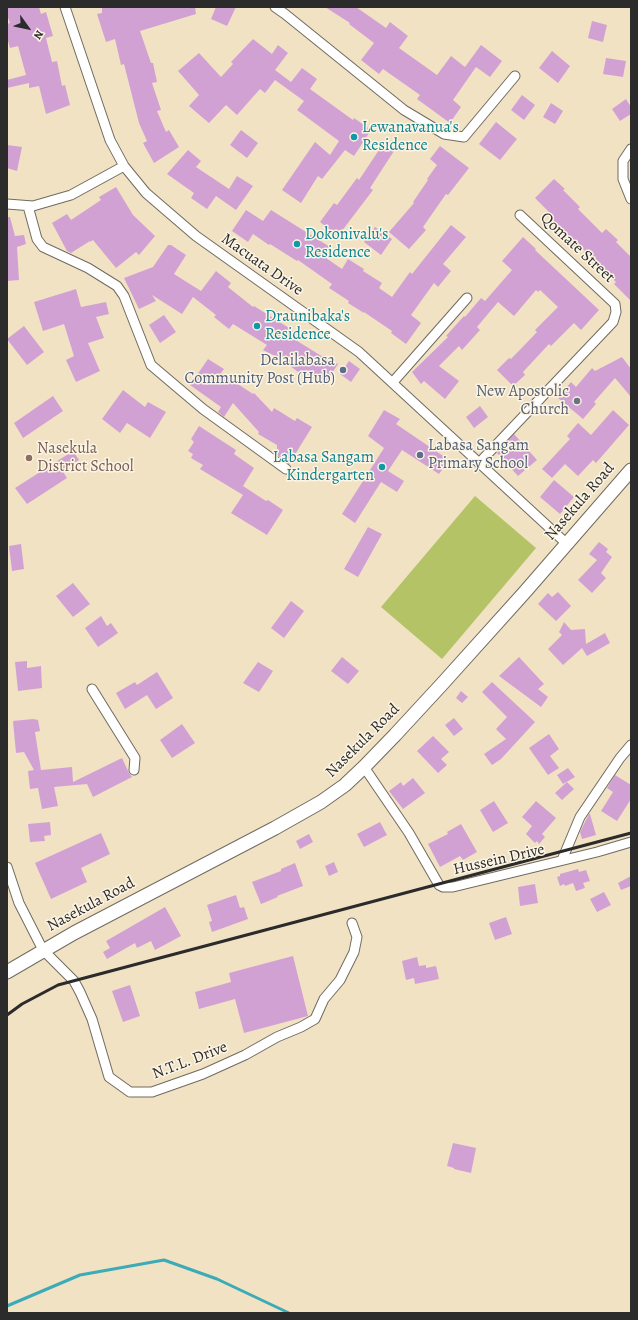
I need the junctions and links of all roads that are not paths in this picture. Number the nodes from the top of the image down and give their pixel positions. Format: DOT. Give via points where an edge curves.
graph roads {
  1 [pos="65,7"];
  2 [pos="274,7"];
  3 [pos="515,76"];
  4 [pos="631,149"];
  5 [pos="124,166"];
  6 [pos="631,198"];
  7 [pos="7,204"];
  8 [pos="28,206"];
  9 [pos="520,215"];
  10 [pos="467,298"];
  11 [pos="393,382"];
  12 [pos="479,463"];
  13 [pos="286,469"];
  14 [pos="631,470"];
  15 [pos="567,544"];
  16 [pos="92,689"];
  17 [pos="631,745"];
  18 [pos="364,767"];
  19 [pos="134,770"];
  20 [pos="631,842"];
  21 [pos="562,860"];
  22 [pos="7,867"];
  23 [pos="352,923"];
  24 [pos="43,950"];
  25 [pos="7,972"];
  1 -- 5 [label="street, Macuata Drive" via="110,140"];
  2 -- 3 [label="street" via="404,110 444,134 464,137"];
  4 -- 6 [label="street" via="623,161 623,179"];
  5 -- 8 [label="street" via="71,195"];
  5 -- 11 [label="street, Macuata Drive" via="146,192 196,236 359,352"];
  7 -- 8 [label="street"];
  8 -- 13 [label="street" via="37,239 43,247 88,268 117,286 124,296 151,365 203,409"];
  9 -- 12 [label="street, Qomate Street" via="615,304 616,312 613,322"];
  10 -- 11 [label="street"];
  11 -- 12 [label="street, Macuata Drive"];
  12 -- 15 [label="street, Macuata Drive"];
  14 -- 15 [label="main road, Nasekula Road"];
  15 -- 18 [label="main road, Nasekula Road"];
  16 -- 19 [label="street" via="135,758"];
  17 -- 21 [label="street" via="580,817"];
  18 -- 21 [label="street, Hussein Drive" via="443,887 453,887"];
  18 -- 24 [label="main road, Nasekula Road" via="321,802"];
  20 -- 21 [label="street, Hussein Drive"];
  22 -- 24 [label="street, N.T.L. Drive" via="19,903"];
  23 -- 24 [label="street, N.T.L. Drive" via="357,937 354,952 340,980 324,999 315,1019 203,1074 152,1092 130,1092 109,1077 92,1019 80,992 74,981"];
  24 -- 25 [label="main road, Nasekula Road"];
}
